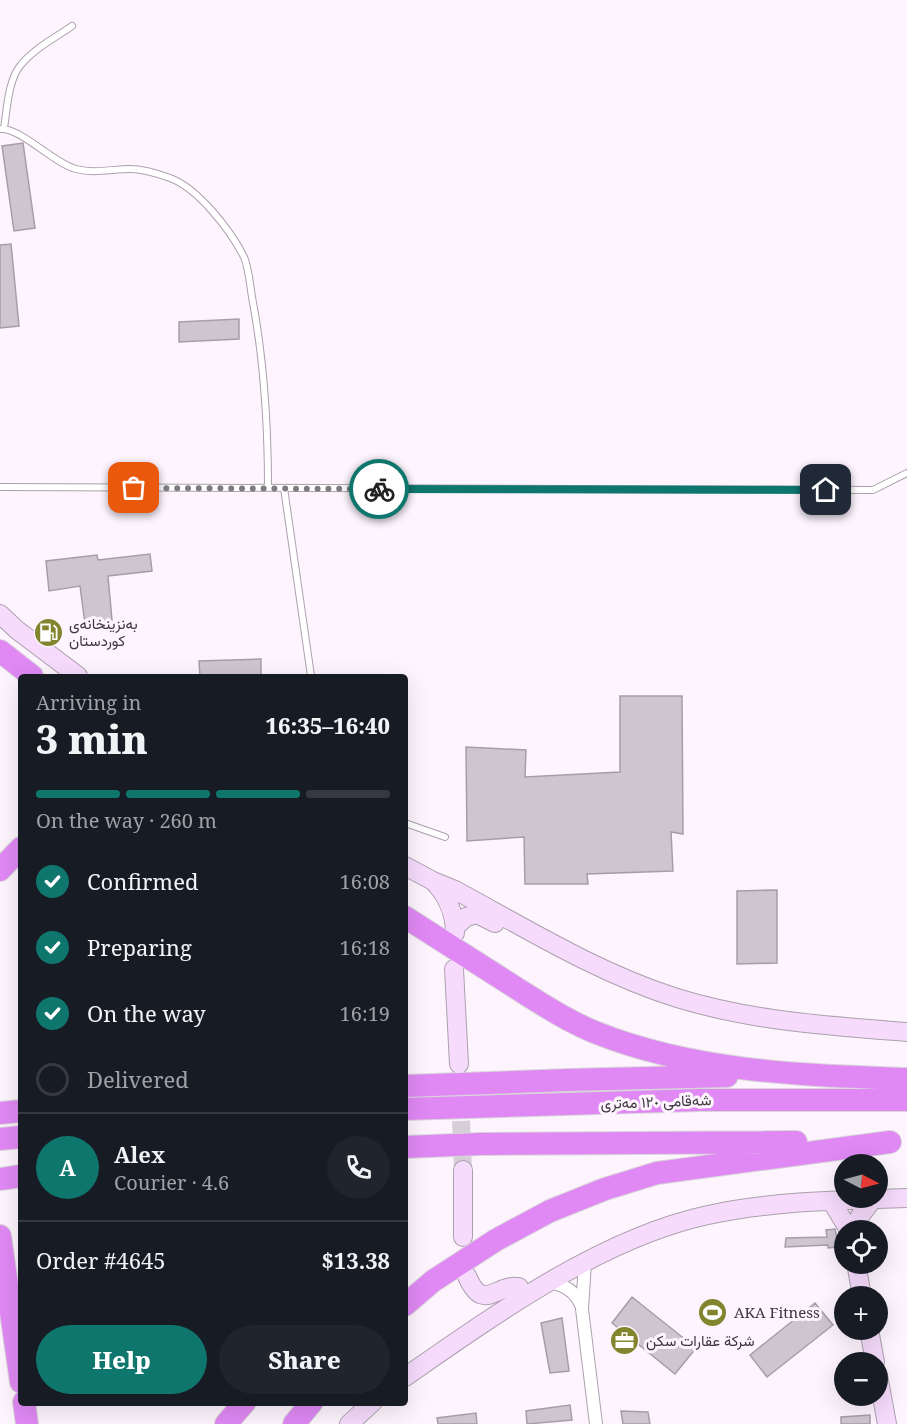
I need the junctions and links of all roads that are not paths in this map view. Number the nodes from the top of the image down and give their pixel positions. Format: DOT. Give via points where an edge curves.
graph roads {
  1 [pos="72,26"];
  2 [pos="2,129"];
  3 [pos="907,473"];
  4 [pos="0,487"];
  5 [pos="268,488"];
  6 [pos="284,488"];
  7 [pos="0,614"];
  8 [pos="0,651"];
  9 [pos="29,674"];
  10 [pos="75,674"];
  11 [pos="311,674"];
  12 [pos="408,824"];
  13 [pos="445,837"];
  14 [pos="18,851"];
  15 [pos="408,868"];
  16 [pos="0,870"];
  17 [pos="433,881"];
  18 [pos="408,919"];
  19 [pos="454,969"];
  20 [pos="907,1032"];
  21 [pos="907,1038"];
  22 [pos="459,1064"];
  23 [pos="804,1075"];
  24 [pos="907,1079"];
  25 [pos="408,1086"];
  26 [pos="907,1100"];
  27 [pos="408,1108"];
  28 [pos="18,1137"];
  29 [pos="0,1139"];
  30 [pos="898,1142"];
  31 [pos="408,1147"];
  32 [pos="463,1170"];
  33 [pos="18,1176"];
  34 [pos="0,1179"];
  35 [pos="907,1189"];
  36 [pos="888,1192"];
  37 [pos="834,1196"];
  38 [pos="834,1196"];
  39 [pos="888,1196"];
  40 [pos="907,1198"];
  41 [pos="0,1236"];
  42 [pos="463,1237"];
  43 [pos="585,1263"];
  44 [pos="467,1276"];
  45 [pos="548,1282"];
  46 [pos="519,1287"];
  47 [pos="408,1302"];
  48 [pos="582,1310"];
  49 [pos="18,1361"];
  50 [pos="408,1363"];
  51 [pos="408,1375"];
  52 [pos="25,1406"];
  53 [pos="242,1406"];
  54 [pos="309,1406"];
  55 [pos="353,1406"];
  56 [pos="369,1406"];
  57 [pos="884,1406"];
  58 [pos="27,1424"];
  59 [pos="226,1424"];
  60 [pos="294,1424"];
  61 [pos="334,1424"];
  62 [pos="349,1424"];
  63 [pos="596,1424"];
  64 [pos="887,1424"];
  1 -- 2 [label="lane" via="19,66"];
  2 -- 5 [label="lane" via="12,131 74,169 133,169 172,179 204,201 231,236 245,259 256,318 268,426"];
  3 -- 6 [label="lane" via="873,490"];
  4 -- 5 [label="lane"];
  5 -- 6 [label="lane"];
  6 -- 11 [label="lane"];
  7 -- 10 [label="street"];
  8 -- 9 [label="highway"];
  12 -- 13 [label="lane"];
  14 -- 16 [label="highway"];
  15 -- 17 [label="street"];
  17 -- 20 [label="street" via="591,963 678,998 781,1021"];
  17 -- 21 [label="street" via="447,898 455,930 470,915 480,915 605,981 667,1005 779,1030"];
  18 -- 23 [label="highway" via="546,1006 595,1032 681,1058"];
  19 -- 22 [label="street"];
  23 -- 24 [label="highway"];
  23 -- 25 [label="highway"];
  26 -- 27 [label="highway, شەقامی ١٢٠ مەتری" via="700,1100"];
  28 -- 29 [label="highway"];
  30 -- 31 [label="highway"];
  30 -- 47 [label="highway" via="657,1173 605,1189 550,1211 496,1240 433,1281"];
  32 -- 42 [label="street"];
  33 -- 34 [label="highway"];
  35 -- 36 [label="street"];
  37 -- 43 [label="street" via="707,1215 645,1234"];
  38 -- 46 [label="street" via="752,1197 670,1215 603,1242"];
  39 -- 40 [label="street"];
  41 -- 49 [label="highway"];
  43 -- 45 [label="street"];
  43 -- 48 [label="street"];
  44 -- 46 [label="street" via="476,1290 486,1295 510,1286"];
  45 -- 48 [label="street" via="570,1290"];
  45 -- 51 [label="street"];
  46 -- 50 [label="street"];
  48 -- 63 [label="street"];
  52 -- 58 [label="highway"];
  53 -- 59 [label="highway"];
  54 -- 60 [label="highway"];
  55 -- 61 [label="street"];
  56 -- 62 [label="street"];
  57 -- 64 [label="street"];
}
